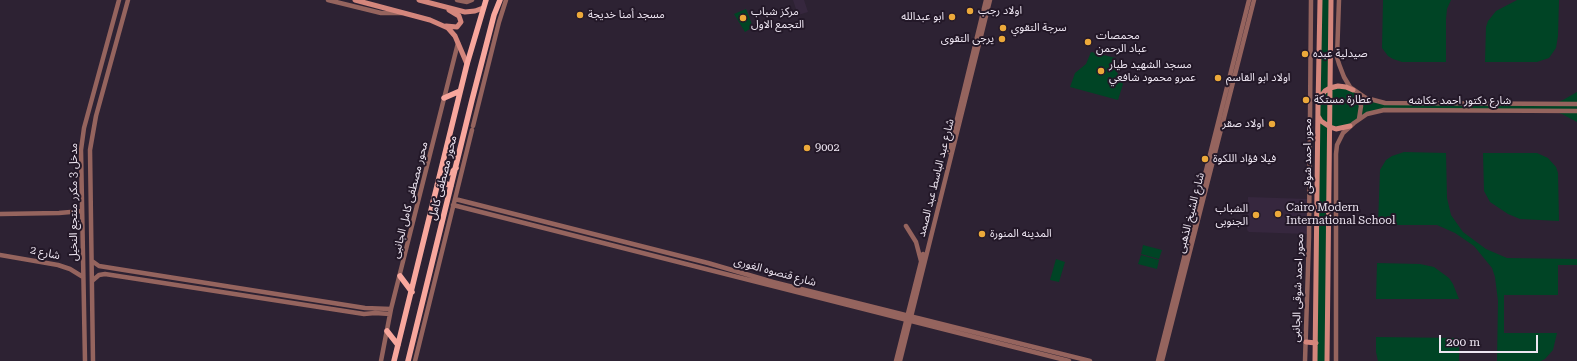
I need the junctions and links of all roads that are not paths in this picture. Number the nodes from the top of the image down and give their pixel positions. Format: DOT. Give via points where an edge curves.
graph roads {
  1 [pos="119,0"];
  2 [pos="128,0"];
  3 [pos="328,0"];
  4 [pos="355,0"];
  5 [pos="419,0"];
  6 [pos="457,0"];
  7 [pos="471,0"];
  8 [pos="486,0"];
  9 [pos="500,0"];
  10 [pos="506,0"];
  11 [pos="986,0"];
  12 [pos="990,0"];
  13 [pos="1249,0"];
  14 [pos="1254,0"];
  15 [pos="1320,0"];
  16 [pos="1331,0"];
  17 [pos="1339,0"];
  18 [pos="1310,1"];
  19 [pos="440,6"];
  20 [pos="483,8"];
  21 [pos="405,13"];
  22 [pos="443,25"];
  23 [pos="107,43"];
  24 [pos="458,43"];
  25 [pos="115,46"];
  26 [pos="103,58"];
  27 [pos="111,60"];
  28 [pos="467,64"];
  29 [pos="1330,88"];
  30 [pos="1352,88"];
  31 [pos="460,91"];
  32 [pos="1358,94"];
  33 [pos="444,98"];
  34 [pos="1397,103"];
  35 [pos="1514,104"];
  36 [pos="1577,104"];
  37 [pos="1318,106"];
  38 [pos="1397,110"];
  39 [pos="1514,111"];
  40 [pos="1577,111"];
  41 [pos="1318,114"];
  42 [pos="1359,119"];
  43 [pos="1330,127"];
  44 [pos="1349,127"];
  45 [pos="81,150"];
  46 [pos="90,150"];
  47 [pos="456,168"];
  48 [pos="442,169"];
  49 [pos="438,186"];
  50 [pos="451,186"];
  51 [pos="455,199"];
  52 [pos="453,205"];
  53 [pos="82,211"];
  54 [pos="0,214"];
  55 [pos="906,226"];
  56 [pos="0,254"];
  57 [pos="92,261"];
  58 [pos="921,263"];
  59 [pos="123,273"];
  60 [pos="400,276"];
  61 [pos="83,277"];
  62 [pos="755,279"];
  63 [pos="189,280"];
  64 [pos="92,281"];
  65 [pos="188,286"];
  66 [pos="412,292"];
  67 [pos="315,300"];
  68 [pos="314,306"];
  69 [pos="358,310"];
  70 [pos="391,312"];
  71 [pos="909,318"];
  72 [pos="387,330"];
  73 [pos="1306,342"];
  74 [pos="1316,344"];
  75 [pos="398,345"];
  76 [pos="84,361"];
  77 [pos="93,361"];
  78 [pos="381,361"];
  79 [pos="394,361"];
  80 [pos="408,361"];
  81 [pos="415,361"];
  82 [pos="896,361"];
  83 [pos="900,361"];
  84 [pos="1069,361"];
  85 [pos="1090,361"];
  86 [pos="1158,361"];
  87 [pos="1162,361"];
  88 [pos="1305,361"];
  89 [pos="1315,361"];
  90 [pos="1327,361"];
  91 [pos="1336,361"];
  1 -- 23 [label="street, مدخل 3 مكرر منتجع النخيل"];
  2 -- 25 [label="street"];
  3 -- 21 [label="street" via="381,13"];
  4 -- 21 [label="main road"];
  5 -- 19 [label="main road"];
  6 -- 7 [label="street"];
  8 -- 20 [label="main road, محور مصطفى كامل"];
  9 -- 47 [label="main road, محور مصطفى كامل"];
  10 -- 51 [label="street"];
  11 -- 58 [label="street, شارع عبد الباسط عبد الصمد"];
  12 -- 71 [label="street, شارع عبد الباسط عبد الصمد"];
  13 -- 86 [label="street, شارع الشيخ الذهبى"];
  14 -- 87 [label="street, شارع الشيخ الذهبى"];
  15 -- 37 [label="main road, محور احمد شوقى"];
  16 -- 29 [label="main road, محور احمد شوقى"];
  17 -- 30 [label="street" via="1337,57 1341,71"];
  18 -- 73 [label="street, محور احمد شوقى الجانبى"];
  19 -- 20 [label="main road" via="465,12"];
  19 -- 22 [label="main road" via="461,19 460,24 456,26"];
  20 -- 28 [label="main road, محور مصطفى كامل"];
  21 -- 22 [label="main road"];
  22 -- 24 [label="main road" via="452,32"];
  23 -- 25 [label="street"];
  23 -- 26 [label="street, مدخل 3 مكرر منتجع النخيل"];
  24 -- 28 [label="main road"];
  24 -- 33 [label="street, محور مصطفى كامل الجانبى"];
  25 -- 27 [label="street"];
  26 -- 27 [label="street"];
  26 -- 45 [label="street, مدخل 3 مكرر منتجع النخيل" via="84,128"];
  27 -- 46 [label="street"];
  28 -- 31 [label="main road, محور مصطفى كامل"];
  29 -- 30 [label="main road"];
  29 -- 37 [label="main road" via="1321,96"];
  29 -- 43 [label="main road, محور احمد شوقى"];
  30 -- 32 [label="street, شارع دكتور احمد عكاشه"];
  31 -- 33 [label="main road"];
  31 -- 48 [label="main road, محور مصطفى كامل"];
  32 -- 34 [label="street, شارع دكتور احمد عكاشه" via="1375,101"];
  32 -- 42 [label="street" via="1361,106"];
  33 -- 60 [label="street, محور مصطفى كامل الجانبى"];
  34 -- 35 [label="street, شارع دكتور احمد عكاشه"];
  34 -- 38 [label="street"];
  35 -- 36 [label="street, شارع دكتور احمد عكاشه"];
  35 -- 39 [label="street"];
  37 -- 41 [label="main road, محور احمد شوقى"];
  38 -- 39 [label="street, شارع دكتور احمد عكاشه"];
  38 -- 42 [label="street, شارع دكتور احمد عكاشه" via="1375,111"];
  39 -- 40 [label="street, شارع دكتور احمد عكاشه"];
  41 -- 43 [label="main road" via="1321,121"];
  41 -- 74 [label="main road, محور احمد شوقى"];
  42 -- 44 [label="street, شارع دكتور احمد عكاشه"];
  43 -- 44 [label="main road"];
  43 -- 90 [label="main road, محور احمد شوقى"];
  44 -- 91 [label="street" via="1340,139 1336,154"];
  45 -- 46 [label="street"];
  45 -- 53 [label="street, مدخل 3 مكرر منتجع النخيل"];
  46 -- 57 [label="street"];
  47 -- 48 [label="main road" via="449,173"];
  47 -- 50 [label="main road, محور مصطفى كامل"];
  48 -- 49 [label="main road, محور مصطفى كامل"];
  49 -- 50 [label="main road" via="445,183"];
  49 -- 66 [label="main road, محور مصطفى كامل"];
  50 -- 80 [label="main road, محور مصطفى كامل"];
  51 -- 52 [label="street"];
  51 -- 62 [label="street, شارع قنصوه الغورى" via="708,263"];
  52 -- 62 [label="street, شارع قنصوه الغورى"];
  52 -- 81 [label="street"];
  53 -- 54 [label="street"];
  53 -- 61 [label="street, مدخل 3 مكرر منتجع النخيل"];
  55 -- 58 [label="street" via="916,242"];
  56 -- 61 [label="street, شارع 2" via="58,265"];
  57 -- 59 [label="street"];
  57 -- 64 [label="street"];
  58 -- 71 [label="street, شارع عبد الباسط عبد الصمد"];
  59 -- 63 [label="street"];
  59 -- 64 [label="street" via="102,274"];
  59 -- 65 [label="street"];
  60 -- 66 [label="main road"];
  60 -- 70 [label="street, محور مصطفى كامل الجانبى"];
  61 -- 76 [label="street, مدخل 3 مكرر منتجع النخيل"];
  62 -- 71 [label="street, شارع قنصوه الغورى"];
  63 -- 65 [label="street"];
  63 -- 67 [label="street"];
  64 -- 77 [label="street"];
  65 -- 68 [label="street"];
  66 -- 75 [label="main road, محور مصطفى كامل"];
  67 -- 68 [label="street"];
  67 -- 69 [label="street"];
  68 -- 69 [label="street"];
  69 -- 70 [label="street"];
  70 -- 72 [label="street, محور مصطفى كامل الجانبى"];
  71 -- 82 [label="street, شارع عبد الباسط عبد الصمد"];
  71 -- 83 [label="street, شارع عبد الباسط عبد الصمد"];
  71 -- 84 [label="street, شارع قنصوه الغورى"];
  71 -- 85 [label="street, شارع قنصوه الغورى"];
  72 -- 75 [label="main road"];
  72 -- 78 [label="street, محور مصطفى كامل الجانبى"];
  73 -- 74 [label="main road"];
  73 -- 88 [label="street, محور احمد شوقى الجانبى"];
  74 -- 89 [label="main road, محور احمد شوقى"];
  75 -- 79 [label="main road, محور مصطفى كامل"];
}
